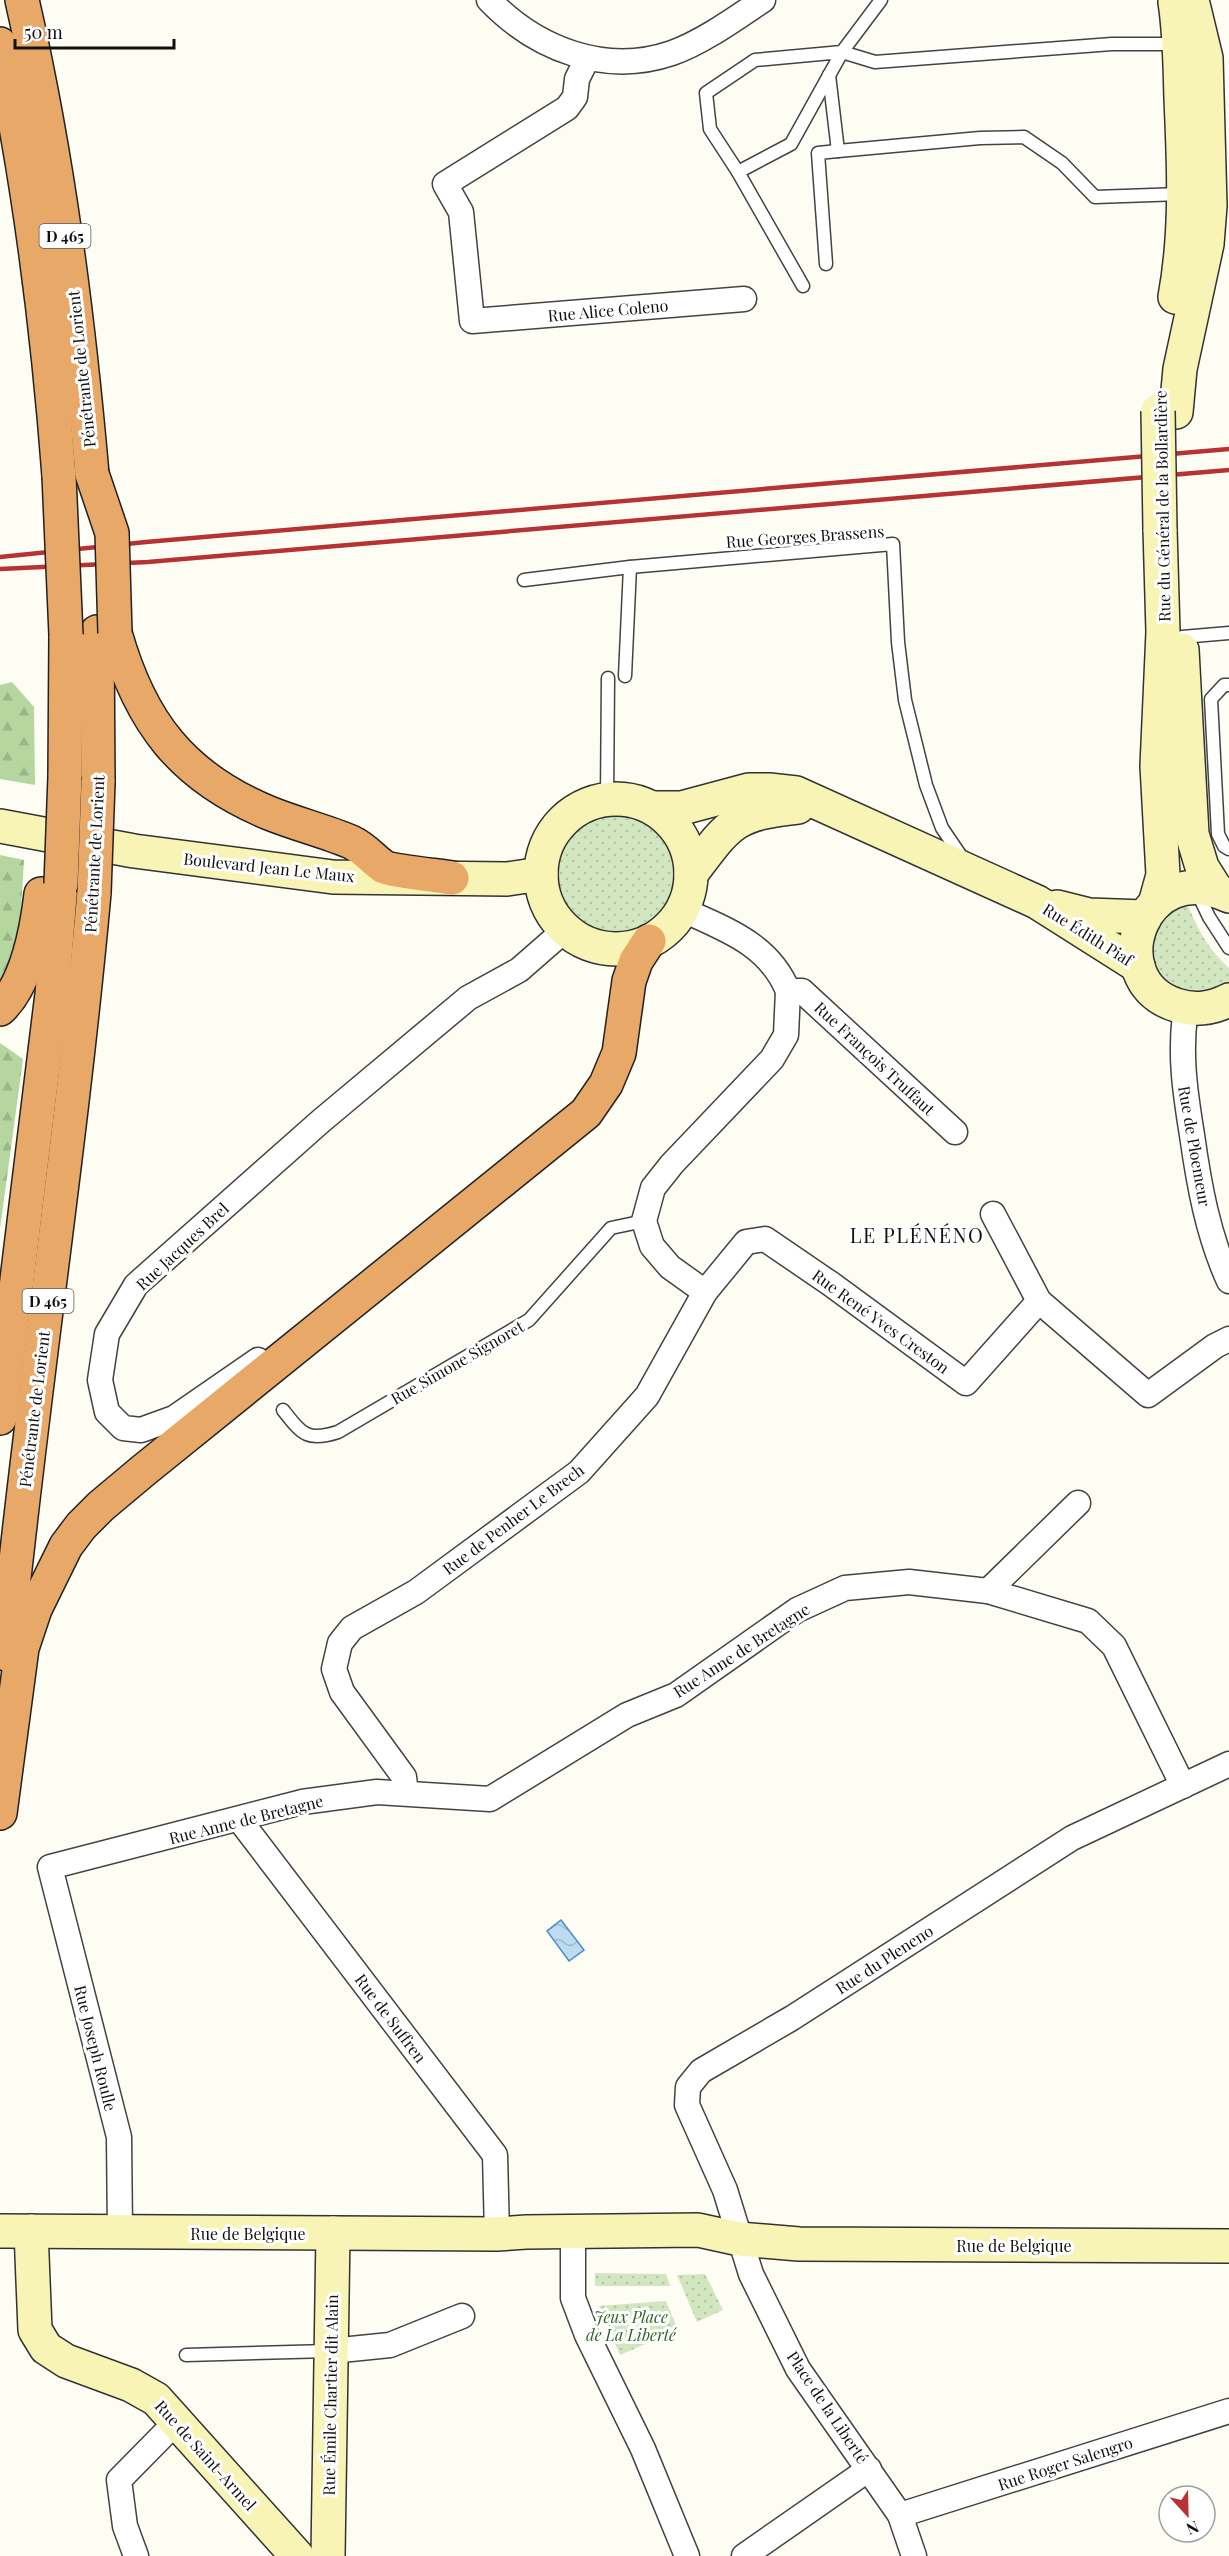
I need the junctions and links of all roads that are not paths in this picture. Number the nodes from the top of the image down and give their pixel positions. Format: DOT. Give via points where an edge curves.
graph roads {
  1 [pos="22,0"];
  2 [pos="489,0"];
  3 [pos="764,0"];
  4 [pos="880,0"];
  5 [pos="1174,0"];
  6 [pos="1192,0"];
  7 [pos="1190,43"];
  8 [pos="0,44"];
  9 [pos="842,52"];
  10 [pos="587,59"];
  11 [pos="829,75"];
  12 [pos="838,151"];
  13 [pos="738,172"];
  14 [pos="1197,194"];
  15 [pos="826,264"];
  16 [pos="803,286"];
  17 [pos="744,299"];
  18 [pos="630,567"];
  19 [pos="524,580"];
  20 [pos="93,633"];
  21 [pos="1229,633"];
  22 [pos="1172,634"];
  23 [pos="625,676"];
  24 [pos="608,678"];
  25 [pos="1229,685"];
  26 [pos="607,799"];
  27 [pos="653,808"];
  28 [pos="836,810"];
  29 [pos="0,826"];
  30 [pos="1229,849"];
  31 [pos="972,872"];
  32 [pos="1204,873"];
  33 [pos="541,874"];
  34 [pos="691,874"];
  35 [pos="452,878"];
  36 [pos="52,882"];
  37 [pos="1037,902"];
  38 [pos="681,909"];
  39 [pos="1150,911"];
  40 [pos="566,929"];
  41 [pos="649,941"];
  42 [pos="1229,948"];
  43 [pos="1138,966"];
  44 [pos="788,991"];
  45 [pos="1229,1000"];
  46 [pos="1186,1008"];
  47 [pos="0,1009"];
  48 [pos="955,1132"];
  49 [pos="993,1214"];
  50 [pos="644,1221"];
  51 [pos="765,1239"];
  52 [pos="420,1248"];
  53 [pos="1229,1281"];
  54 [pos="705,1292"];
  55 [pos="1038,1301"];
  56 [pos="1229,1339"];
  57 [pos="283,1410"];
  58 [pos="0,1418"];
  59 [pos="1078,1503"];
  60 [pos="988,1591"];
  61 [pos="0,1709"];
  62 [pos="1229,1764"];
  63 [pos="1183,1786"];
  64 [pos="406,1793"];
  65 [pos="0,1813"];
  66 [pos="239,1819"];
  67 [pos="50,1868"];
  68 [pos="15,2231"];
  69 [pos="120,2232"];
  70 [pos="333,2233"];
  71 [pos="497,2234"];
  72 [pos="573,2245"];
  73 [pos="741,2246"];
  74 [pos="1229,2247"];
  75 [pos="462,2316"];
  76 [pos="331,2351"];
  77 [pos="186,2355"];
  78 [pos="1229,2411"];
  79 [pos="177,2421"];
  80 [pos="869,2469"];
  81 [pos="900,2515"];
  82 [pos="136,2556"];
  83 [pos="297,2556"];
  84 [pos="328,2556"];
  85 [pos="687,2556"];
  86 [pos="744,2556"];
  87 [pos="914,2556"];
  1 -- 20 [label="highway, Pénétrante de Lorient / D 465, bridge" via="44,94 80,340 92,474"];
  2 -- 10 [label="street" via="521,28 551,46"];
  3 -- 10 [label="street" via="673,53 612,62"];
  4 -- 9 [label="lane"];
  5 -- 7 [label="main road, Rue du Général de la Bollardière"];
  6 -- 7 [label="main road, Rue du Général de la Bollardière"];
  7 -- 9 [label="lane" via="1112,44 875,62"];
  7 -- 14 [label="main road, Rue du Général de la Bollardière" via="1206,58"];
  8 -- 20 [label="highway, Pénétrante de Lorient / D 465, bridge" via="27,182 49,346 59,476"];
  9 -- 11 [label="lane"];
  9 -- 13 [label="lane" via="754,60 706,93 710,129"];
  10 -- 17 [label="street, Rue Alice Coleno" via="567,108 446,184 461,212 472,321"];
  11 -- 12 [label="lane"];
  11 -- 13 [label="lane" via="791,144"];
  12 -- 14 [label="lane" via="1024,137 1062,163 1095,197"];
  12 -- 15 [label="lane" via="818,153"];
  13 -- 16 [label="lane"];
  14 -- 22 [label="main road, Rue du Général de la Bollardière" via="1207,244 1167,411"];
  18 -- 19 [label="lane, Rue Georges Brassens"];
  18 -- 23 [label="lane"];
  18 -- 31 [label="lane, Rue Georges Brassens" via="892,544 905,699 926,785 942,828"];
  20 -- 35 [label="highway" via="124,666 144,710 164,740 214,783 270,814 352,843 384,867"];
  20 -- 36 [label="highway, Pénétrante de Lorient / D 465, bridge" via="60,774"];
  20 -- 61 [label="highway, Pénétrante de Lorient / D 465, bridge" via="98,782 94,893"];
  21 -- 22 [label="lane"];
  22 -- 32 [label="main road, Rue du Général de la Bollardière"];
  22 -- 39 [label="main road, Rue du Général de la Bollardière" via="1157,766 1163,875"];
  24 -- 26 [label="lane"];
  25 -- 30 [label="lane" via="1224,685 1211,699 1218,834"];
  26 -- 27 [label="main road" via="629,800"];
  26 -- 33 [label="main road" via="571,814 554,833 543,852"];
  27 -- 28 [label="main road" via="682,808 728,794 770,790 796,793"];
  27 -- 34 [label="main road" via="674,825 685,843"];
  28 -- 31 [label="main road"];
  28 -- 34 [label="main road" via="798,807 753,813 728,826"];
  29 -- 35 [label="main road, Boulevard Jean Le Maux" via="134,851 333,877"];
  31 -- 37 [label="main road"];
  32 -- 39 [label="main road" via="1168,894"];
  32 -- 42 [label="lane" via="1209,917"];
  33 -- 35 [label="main road, Boulevard Jean Le Maux" via="507,879"];
  33 -- 40 [label="main road" via="547,903"];
  34 -- 38 [label="main road"];
  36 -- 47 [label="highway" via="23,973"];
  36 -- 58 [label="highway, Pénétrante de Lorient / D 465" via="52,994"];
  37 -- 39 [label="main road, Rue Édith Piaf" via="1089,915"];
  37 -- 43 [label="main road, Rue Édith Piaf"];
  38 -- 41 [label="main road" via="667,929"];
  38 -- 44 [label="street" via="743,939 780,972"];
  39 -- 43 [label="main road, Rue du Général de la Bollardière" via="1138,932"];
  40 -- 41 [label="main road" via="591,944 614,949"];
  40 -- 52 [label="street, Rue Jacques Brel" via="519,970 468,999 321,1121 136,1285 107,1334 100,1380 107,1412 123,1428 141,1430 174,1418"];
  41 -- 52 [label="highway" via="629,981 619,1053 606,1084 586,1113"];
  43 -- 46 [label="main road" via="1156,993"];
  44 -- 48 [label="street, Rue François Truffaut" via="802,991"];
  44 -- 50 [label="street" via="786,1035 772,1059 653,1188"];
  45 -- 46 [label="main road" via="1202,1009"];
  46 -- 53 [label="street, Rue de Ploemeur" via="1182,1068 1199,1183"];
  49 -- 55 [label="street"];
  50 -- 54 [label="street" via="652,1245 670,1267"];
  50 -- 57 [label="lane, Rue Simone Signoret" via="611,1228 529,1320 338,1432 322,1437 301,1433"];
  51 -- 54 [label="street, Rue de Penher Le Brech" via="746,1242"];
  51 -- 55 [label="street, Rue René Yves Creston" via="966,1383"];
  52 -- 65 [label="highway" via="101,1506 76,1532 34,1609 22,1648"];
  54 -- 64 [label="street, Rue de Penher Le Brech" via="647,1396 579,1472 416,1592 352,1628 340,1643 334,1669 342,1692 404,1777"];
  55 -- 56 [label="street" via="1148,1395"];
  59 -- 60 [label="street"];
  60 -- 63 [label="street, Rue Anne de Bretagne" via="1088,1622 1114,1646"];
  60 -- 64 [label="street, Rue Anne de Bretagne" via="909,1582 845,1588 797,1610 676,1695 627,1715 490,1799"];
  62 -- 63 [label="street, Rue du Pleneno"];
  63 -- 73 [label="street, Rue du Pleneno" via="1072,1838 792,2018 701,2071 688,2087 687,2105 725,2190"];
  64 -- 66 [label="street, Rue Anne de Bretagne" via="377,1792 302,1802"];
  66 -- 67 [label="street, Rue Anne de Bretagne"];
  66 -- 71 [label="street, Rue de Suffren" via="495,2155"];
  67 -- 69 [label="street, Rue Joseph Roulle" via="119,2137"];
  68 -- 69 [label="main road, Rue de Belgique"];
  68 -- 79 [label="main road, Rue de Saint-Armel" via="35,2330 46,2348 66,2361 131,2385 156,2399"];
  69 -- 70 [label="main road, Rue de Belgique"];
  70 -- 71 [label="main road, Rue de Belgique"];
  70 -- 76 [label="main road, Rue Émile Chartier dit Alain"];
  71 -- 72 [label="main road, Rue de Belgique"];
  71 -- 73 [label="main road, Rue de Belgique" via="698,2230"];
  72 -- 73 [label="main road, Rue de Belgique"];
  72 -- 85 [label="street" via="573,2298 583,2326 643,2450"];
  73 -- 74 [label="main road, Rue de Belgique"];
  73 -- 80 [label="street, Place de la Liberté" via="798,2369"];
  75 -- 76 [label="street" via="390,2346"];
  76 -- 77 [label="lane"];
  76 -- 84 [label="main road, Rue Émile Chartier dit Alain"];
  78 -- 81 [label="street, Rue Roger Salengro"];
  79 -- 82 [label="street" via="119,2480 125,2526"];
  79 -- 83 [label="main road, Rue de Saint-Armel"];
  80 -- 81 [label="street"];
  80 -- 86 [label="street, Place de la Liberté"];
  81 -- 87 [label="street"];
}
